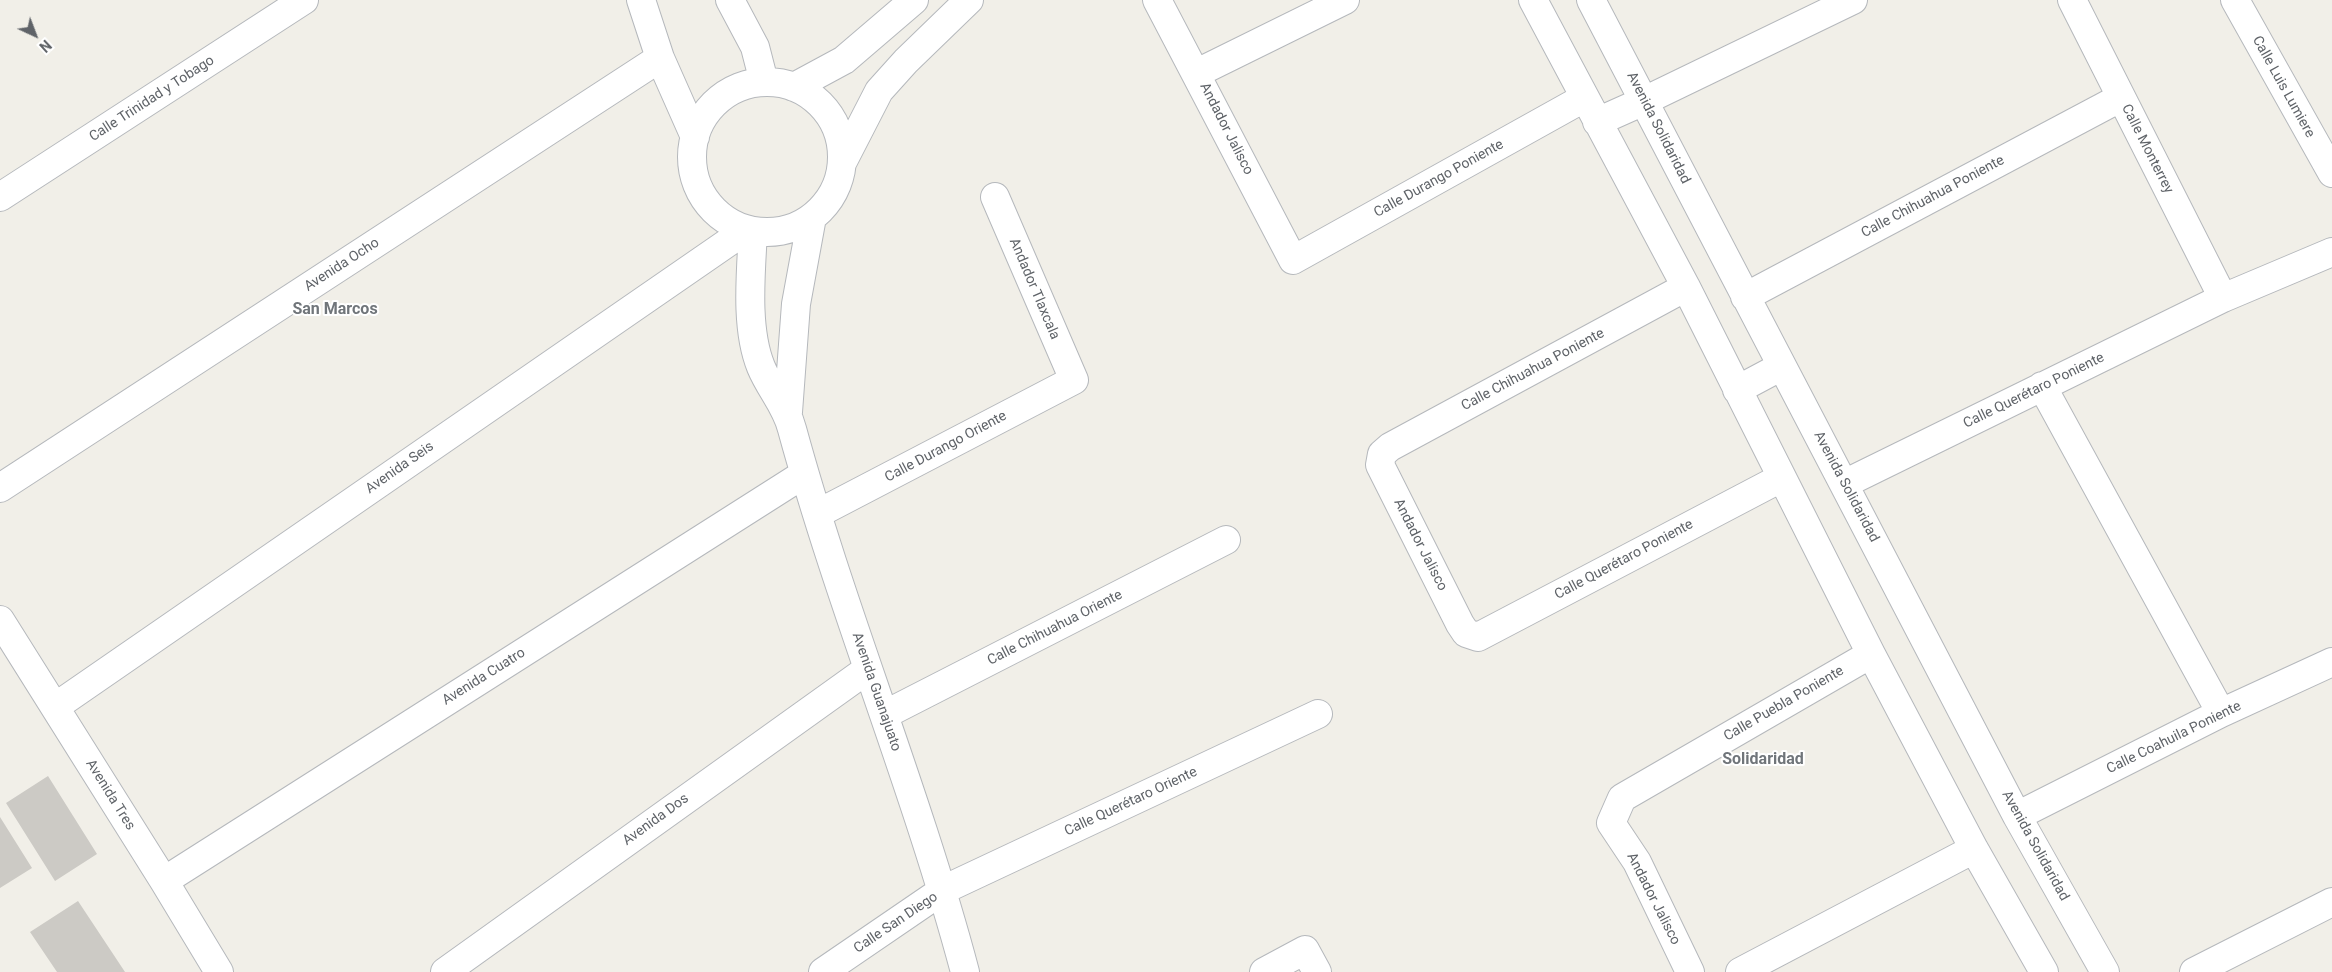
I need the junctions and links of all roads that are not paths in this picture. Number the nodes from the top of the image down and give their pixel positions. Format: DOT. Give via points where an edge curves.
graph roads {
  1 [pos="304,0"];
  2 [pos="641,0"];
  3 [pos="730,0"];
  4 [pos="914,0"];
  5 [pos="969,0"];
  6 [pos="1157,0"];
  7 [pos="1345,0"];
  8 [pos="1533,0"];
  9 [pos="1591,0"];
  10 [pos="1852,0"];
  11 [pos="2072,0"];
  12 [pos="2235,0"];
  13 [pos="660,58"];
  14 [pos="1197,73"];
  15 [pos="764,82"];
  16 [pos="794,87"];
  17 [pos="1584,98"];
  18 [pos="2120,98"];
  19 [pos="1644,102"];
  20 [pos="1597,122"];
  21 [pos="695,137"];
  22 [pos="842,163"];
  23 [pos="2332,173"];
  24 [pos="0,197"];
  25 [pos="995,197"];
  26 [pos="812,217"];
  27 [pos="749,230"];
  28 [pos="2332,252"];
  29 [pos="1293,260"];
  30 [pos="1686,287"];
  31 [pos="1746,297"];
  32 [pos="2223,298"];
  33 [pos="1782,366"];
  34 [pos="1074,380"];
  35 [pos="2042,386"];
  36 [pos="1736,390"];
  37 [pos="788,412"];
  38 [pos="1382,454"];
  39 [pos="804,474"];
  40 [pos="1780,478"];
  41 [pos="1844,484"];
  42 [pos="0,488"];
  43 [pos="818,514"];
  44 [pos="1226,540"];
  45 [pos="0,620"];
  46 [pos="1466,633"];
  47 [pos="1870,654"];
  48 [pos="2332,662"];
  49 [pos="868,669"];
  50 [pos="55,707"];
  51 [pos="2221,713"];
  52 [pos="1318,714"];
  53 [pos="884,715"];
  54 [pos="1646,785"];
  55 [pos="2017,816"];
  56 [pos="1974,849"];
  57 [pos="164,881"];
  58 [pos="943,890"];
  59 [pos="2332,902"];
  60 [pos="1311,961"];
  61 [pos="219,972"];
  62 [pos="445,972"];
  63 [pos="823,972"];
  64 [pos="965,972"];
  65 [pos="1264,972"];
  66 [pos="1690,972"];
  67 [pos="1740,972"];
  68 [pos="2044,972"];
  69 [pos="2105,972"];
  70 [pos="2194,972"];
  1 -- 24 [label="street, Calle Trinidad y Tobago"];
  2 -- 13 [label="street"];
  3 -- 15 [label="street" via="755,48"];
  4 -- 16 [label="street" via="844,60"];
  5 -- 22 [label="street" via="879,91"];
  6 -- 14 [label="street, Andador Jalisco"];
  7 -- 14 [label="street"];
  8 -- 17 [label="street"];
  9 -- 19 [label="street, Avenida Solidaridad"];
  10 -- 19 [label="street"];
  11 -- 18 [label="street, Calle Monterrey"];
  12 -- 23 [label="street, Calle Luis Lumiere"];
  13 -- 21 [label="street"];
  13 -- 42 [label="street, Avenida Ocho"];
  14 -- 29 [label="street, Andador Jalisco"];
  15 -- 16 [label="street"];
  15 -- 21 [label="street" via="734,90 721,99 705,116"];
  16 -- 22 [label="street" via="821,104 831,116 840,139"];
  17 -- 20 [label="street"];
  17 -- 29 [label="street, Calle Durango Poniente"];
  18 -- 31 [label="street, Calle Chihuahua Poniente"];
  18 -- 32 [label="street, Calle Monterrey"];
  19 -- 20 [label="street"];
  19 -- 31 [label="street, Avenida Solidaridad"];
  20 -- 30 [label="street"];
  21 -- 27 [label="street" via="692,166 701,194 720,216"];
  22 -- 26 [label="street" via="833,193"];
  25 -- 34 [label="street, Andador Tlaxcala"];
  26 -- 27 [label="street" via="784,230"];
  26 -- 37 [label="street, Avenida Guanajuato" via="796,304"];
  27 -- 37 [label="street, Avenida Guanajuato" via="753,333 760,366"];
  27 -- 50 [label="street, Avenida Seis"];
  28 -- 32 [label="street, Calle Querétaro Poniente"];
  30 -- 36 [label="street"];
  30 -- 38 [label="street, Calle Chihuahua Poniente"];
  31 -- 33 [label="street, Avenida Solidaridad"];
  32 -- 35 [label="street, Calle Querétaro Poniente"];
  33 -- 36 [label="street"];
  33 -- 41 [label="street, Avenida Solidaridad"];
  34 -- 43 [label="street, Calle Durango Oriente"];
  35 -- 41 [label="street, Calle Querétaro Poniente"];
  35 -- 51 [label="street"];
  36 -- 40 [label="street"];
  37 -- 39 [label="street, Avenida Guanajuato"];
  38 -- 46 [label="street, Andador Jalisco" via="1380,465"];
  39 -- 43 [label="street, Avenida Guanajuato"];
  39 -- 57 [label="street, Avenida Cuatro"];
  40 -- 46 [label="street, Calle Querétaro Poniente" via="1478,637"];
  40 -- 47 [label="street"];
  41 -- 55 [label="street, Avenida Solidaridad"];
  43 -- 49 [label="street, Avenida Guanajuato"];
  44 -- 53 [label="street, Calle Chihuahua Oriente"];
  45 -- 50 [label="street, Avenida Tres"];
  47 -- 54 [label="street, Calle Puebla Poniente"];
  47 -- 56 [label="street"];
  48 -- 51 [label="street, Calle Coahuila Poniente"];
  49 -- 53 [label="street, Avenida Guanajuato"];
  49 -- 62 [label="street, Avenida Dos"];
  50 -- 57 [label="street, Avenida Tres"];
  51 -- 55 [label="street, Calle Coahuila Poniente"];
  52 -- 58 [label="street, Calle Querétaro Oriente"];
  53 -- 58 [label="street, Avenida Guanajuato"];
  54 -- 66 [label="street, Andador Jalisco" via="1622,798 1611,823 1637,862"];
  55 -- 69 [label="street, Avenida Solidaridad"];
  56 -- 67 [label="street"];
  56 -- 68 [label="street"];
  57 -- 61 [label="street, Avenida Tres"];
  58 -- 63 [label="street, Calle San Diego"];
  58 -- 64 [label="street, Avenida Guanajuato"];
  59 -- 70 [label="street"];
  60 -- 65 [label="street"];
}
